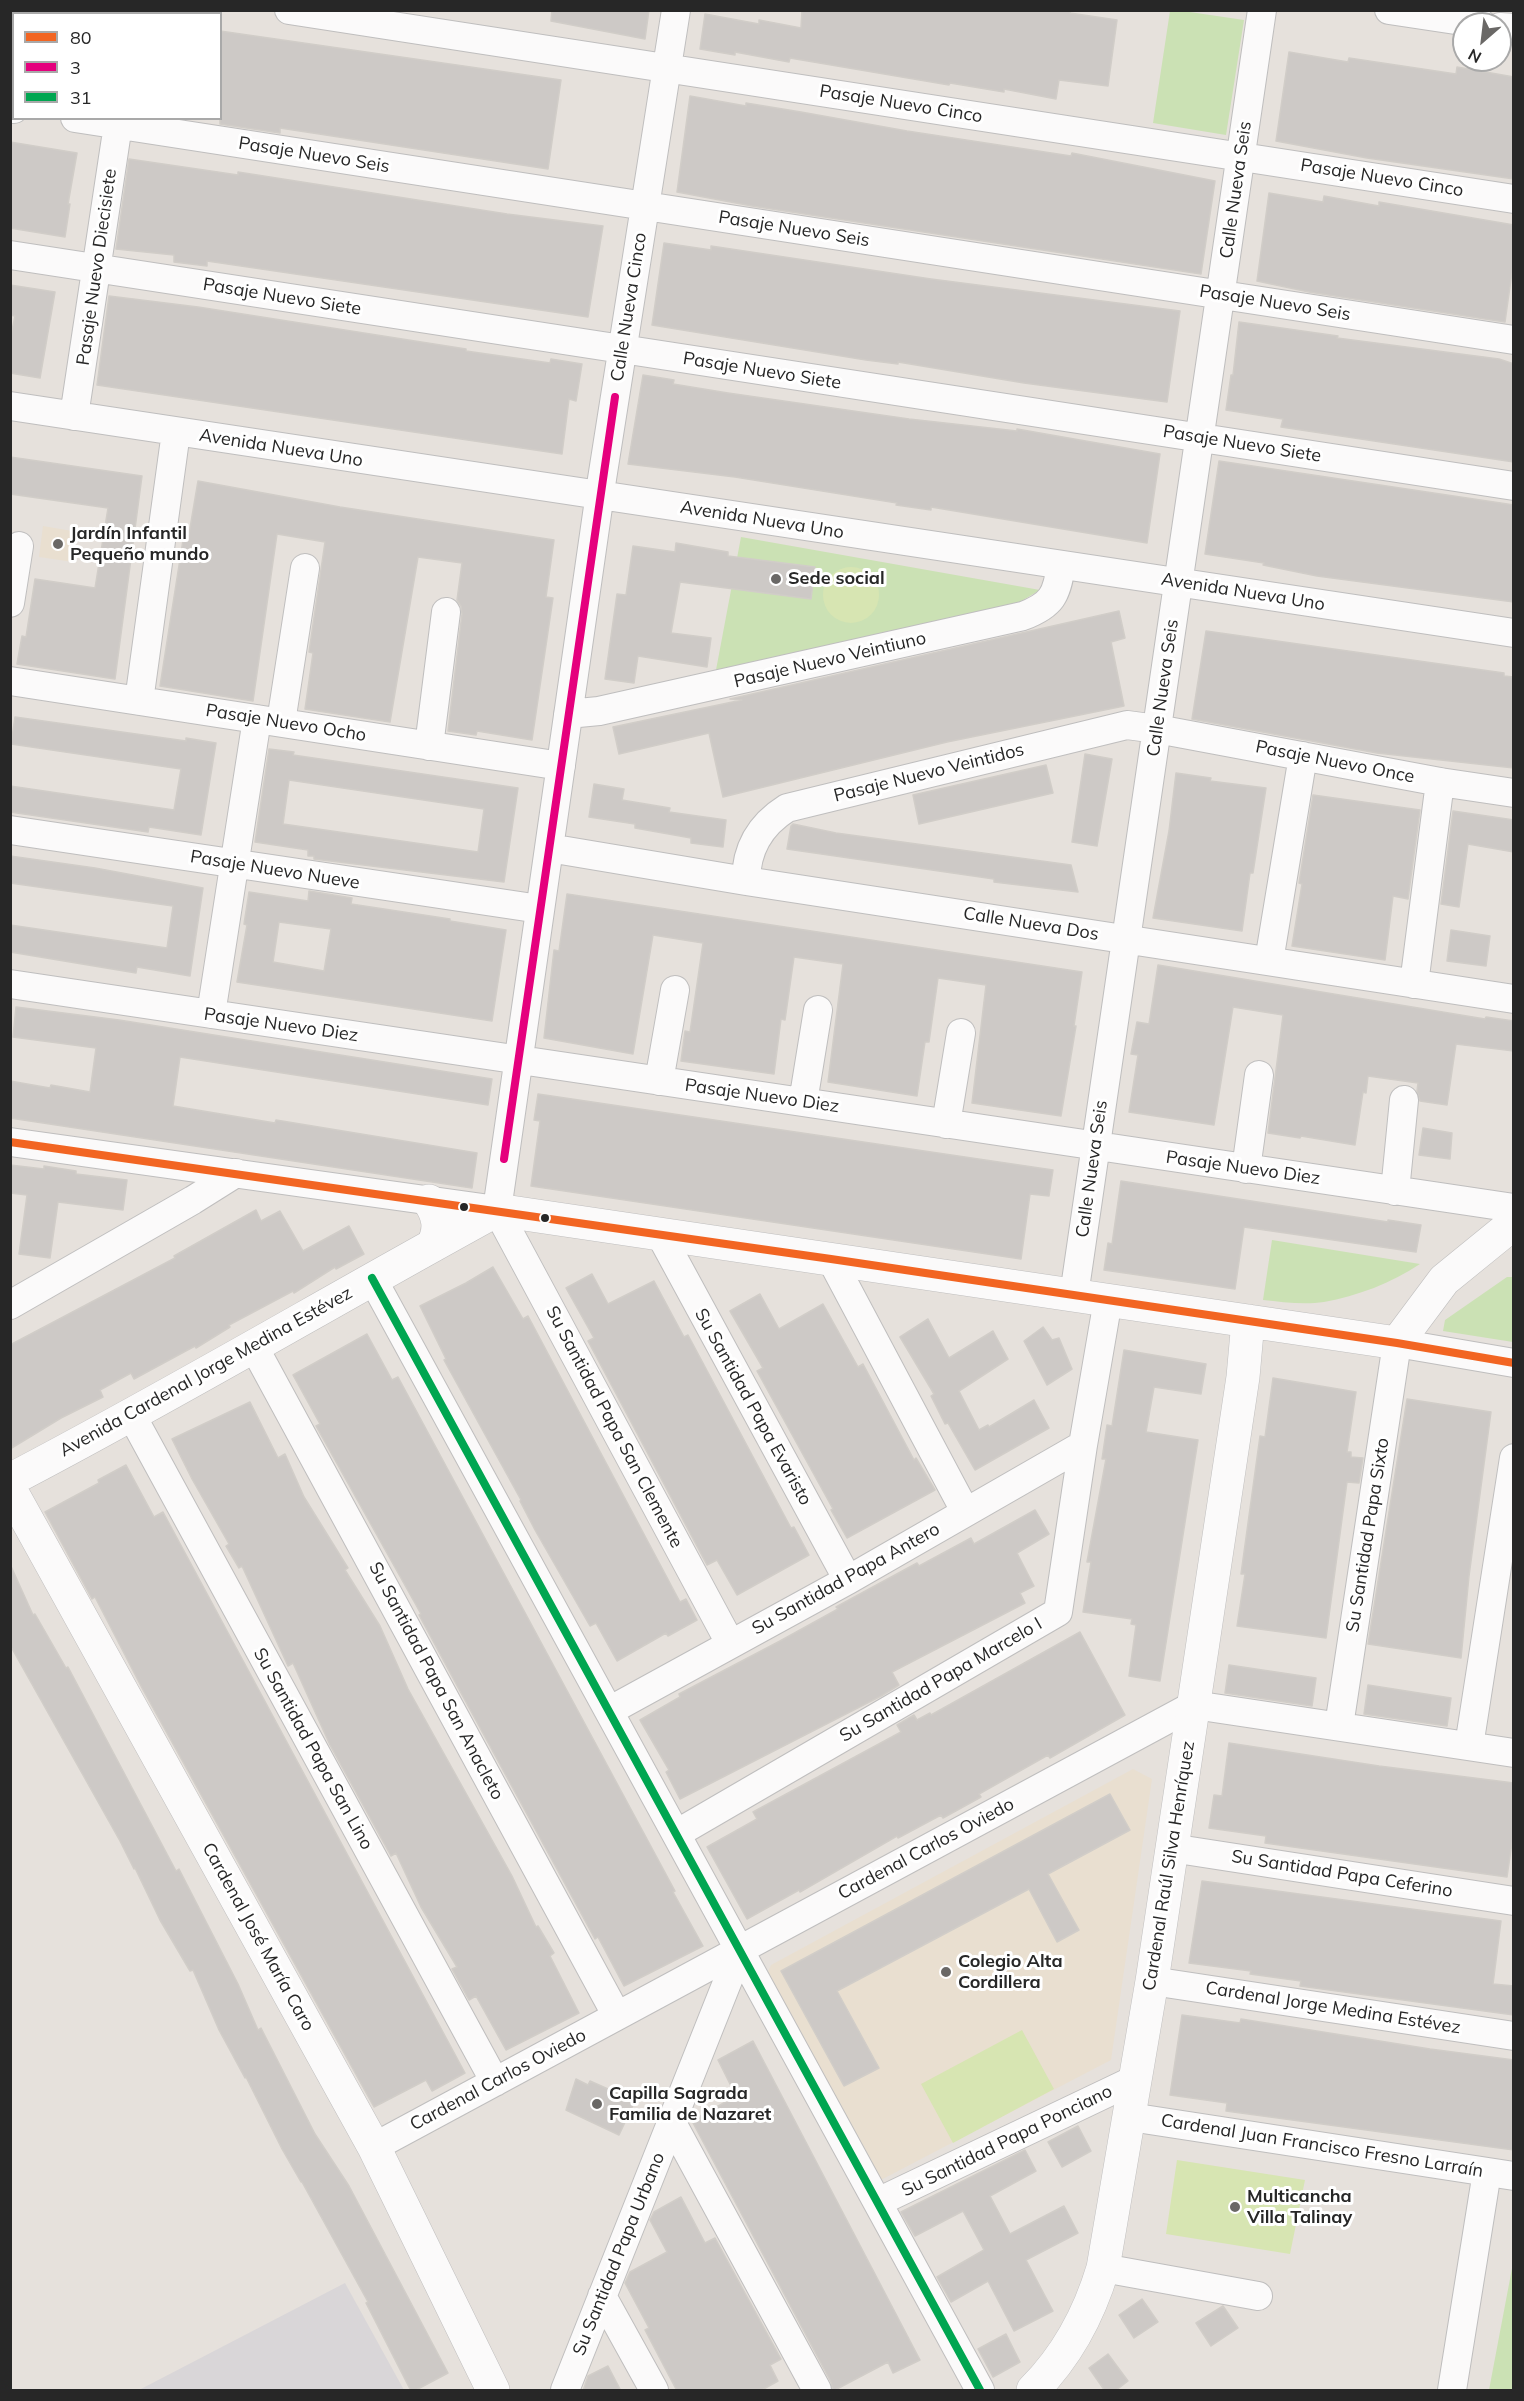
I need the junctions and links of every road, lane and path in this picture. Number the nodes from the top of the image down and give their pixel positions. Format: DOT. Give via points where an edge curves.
graph roads {
  1 [pos="289,10"];
  2 [pos="676,10"];
  3 [pos="1262,10"];
  4 [pos="1389,10"];
  5 [pos="1452,19"];
  6 [pos="667,69"];
  7 [pos="96,120"];
  8 [pos="118,122"];
  9 [pos="1241,157"];
  10 [pos="1514,199"];
  11 [pos="645,206"];
  12 [pos="10,255"];
  13 [pos="96,268"];
  14 [pos="1220,294"];
  15 [pos="1514,340"];
  16 [pos="622,349"];
  17 [pos="10,406"];
  18 [pos="74,416"];
  19 [pos="176,432"];
  20 [pos="1200,438"];
  21 [pos="1514,486"];
  22 [pos="599,496"];
  23 [pos="19,546"];
  24 [pos="1061,565"];
  25 [pos="304,568"];
  26 [pos="1178,582"];
  27 [pos="10,603"];
  28 [pos="446,612"];
  29 [pos="1514,633"];
  30 [pos="10,681"];
  31 [pos="140,700"];
  32 [pos="568,714"];
  33 [pos="269,721"];
  34 [pos="1157,729"];
  35 [pos="429,746"];
  36 [pos="1304,756"];
  37 [pos="561,766"];
  38 [pos="1440,782"];
  39 [pos="1514,793"];
  40 [pos="10,830"];
  41 [pos="549,848"];
  42 [pos="234,864"];
  43 [pos="746,881"];
  44 [pos="540,909"];
  45 [pos="1126,939"];
  46 [pos="1269,961"];
  47 [pos="10,984"];
  48 [pos="1414,984"];
  49 [pos="675,990"];
  50 [pos="1514,999"];
  51 [pos="818,1010"];
  52 [pos="211,1014"];
  53 [pos="962,1033"];
  54 [pos="518,1060"];
  55 [pos="1259,1075"];
  56 [pos="659,1081"];
  57 [pos="1404,1100"];
  58 [pos="803,1102"];
  59 [pos="946,1124"];
  60 [pos="10,1142"];
  61 [pos="1096,1146"];
  62 [pos="1246,1169"];
  63 [pos="236,1173"];
  64 [pos="1395,1191"];
  65 [pos="429,1201"];
  66 [pos="1514,1208"];
  67 [pos="497,1210"];
  68 [pos="1514,1223"];
  69 [pos="660,1234"];
  70 [pos="433,1245"];
  71 [pos="831,1259"];
  72 [pos="372,1278"];
  73 [pos="1074,1295"];
  74 [pos="1108,1300"];
  75 [pos="10,1305"];
  76 [pos="1248,1321"];
  77 [pos="1397,1343"];
  78 [pos="254,1347"];
  79 [pos="1514,1364"];
  80 [pos="132,1416"];
  81 [pos="1083,1445"];
  82 [pos="1514,1458"];
  83 [pos="10,1480"];
  84 [pos="10,1489"];
  85 [pos="965,1511"];
  86 [pos="848,1580"];
  87 [pos="730,1643"];
  88 [pos="1194,1705"];
  89 [pos="609,1711"];
  90 [pos="1339,1726"];
  91 [pos="1469,1746"];
  92 [pos="1514,1753"];
  93 [pos="676,1834"];
  94 [pos="1171,1848"];
  95 [pos="1514,1901"];
  96 [pos="740,1950"];
  97 [pos="1152,1981"];
  98 [pos="617,2016"];
  99 [pos="1514,2036"];
  100 [pos="1136,2079"];
  101 [pos="495,2082"];
  102 [pos="1130,2117"];
  103 [pos="672,2123"];
  104 [pos="374,2147"];
  105 [pos="1501,2174"];
  106 [pos="878,2202"];
  107 [pos="1103,2268"];
  108 [pos="603,2296"];
  109 [pos="1258,2296"];
  110 [pos="493,2391"];
  111 [pos="565,2391"];
  112 [pos="654,2391"];
  113 [pos="817,2391"];
  114 [pos="981,2391"];
  115 [pos="1033,2391"];
  116 [pos="1452,2391"];
  1 -- 6 [label="street, Pasaje Nuevo Cinco"];
  2 -- 6 [label="street, Calle Nueva Cinco"];
  3 -- 9 [label="street, Calle Nueva Seis"];
  4 -- 5 [label="street"];
  6 -- 9 [label="street, Pasaje Nuevo Cinco"];
  6 -- 11 [label="street, Calle Nueva Cinco"];
  7 -- 8 [label="street, Pasaje Nuevo Seis"];
  8 -- 11 [label="street, Pasaje Nuevo Seis"];
  8 -- 13 [label="street, Pasaje Nuevo Diecisiete"];
  9 -- 10 [label="street, Pasaje Nuevo Cinco"];
  9 -- 14 [label="street, Calle Nueva Seis"];
  11 -- 14 [label="street, Pasaje Nuevo Seis"];
  11 -- 16 [label="street, Calle Nueva Cinco"];
  12 -- 13 [label="street, Pasaje Nuevo Siete"];
  13 -- 16 [label="street, Pasaje Nuevo Siete"];
  13 -- 18 [label="street, Pasaje Nuevo Diecisiete"];
  14 -- 15 [label="street, Pasaje Nuevo Seis"];
  14 -- 20 [label="street, Calle Nueva Seis"];
  16 -- 20 [label="street, Pasaje Nuevo Siete"];
  16 -- 22 [label="street, Calle Nueva Cinco"];
  17 -- 18 [label="street, Avenida Nueva Uno"];
  18 -- 19 [label="street, Avenida Nueva Uno"];
  19 -- 22 [label="street, Avenida Nueva Uno"];
  19 -- 31 [label="street"];
  20 -- 21 [label="street, Pasaje Nuevo Siete"];
  20 -- 26 [label="street, Calle Nueva Seis"];
  22 -- 24 [label="street, Avenida Nueva Uno"];
  22 -- 32 [label="street, Calle Nueva Cinco"];
  23 -- 27 [label="street"];
  24 -- 26 [label="street, Avenida Nueva Uno"];
  24 -- 32 [label="street, Pasaje Nuevo Veintiuno" via="1058,588 1051,600 1023,616 599,711"];
  25 -- 33 [label="street"];
  26 -- 29 [label="street, Avenida Nueva Uno"];
  26 -- 34 [label="street, Calle Nueva Seis"];
  28 -- 35 [label="street"];
  30 -- 31 [label="street, Pasaje Nuevo Ocho"];
  31 -- 33 [label="street, Pasaje Nuevo Ocho"];
  32 -- 37 [label="street, Calle Nueva Cinco"];
  33 -- 35 [label="street, Pasaje Nuevo Ocho"];
  33 -- 42 [label="street"];
  34 -- 36 [label="street, Pasaje Nuevo Once"];
  34 -- 43 [label="street, Pasaje Nuevo Veintidos" via="1127,725 787,808 768,822 753,844"];
  34 -- 45 [label="street, Calle Nueva Seis"];
  35 -- 37 [label="street, Pasaje Nuevo Ocho"];
  36 -- 38 [label="street, Pasaje Nuevo Once"];
  36 -- 46 [label="street"];
  37 -- 41 [label="street, Calle Nueva Cinco"];
  38 -- 39 [label="street, Pasaje Nuevo Once"];
  38 -- 48 [label="street"];
  40 -- 42 [label="street, Pasaje Nuevo Nueve"];
  41 -- 43 [label="street, Calle Nueva Dos"];
  41 -- 44 [label="street, Calle Nueva Cinco"];
  42 -- 44 [label="street, Pasaje Nuevo Nueve"];
  42 -- 52 [label="street"];
  43 -- 45 [label="street, Calle Nueva Dos"];
  44 -- 54 [label="street, Calle Nueva Cinco"];
  45 -- 46 [label="street, Calle Nueva Dos"];
  45 -- 61 [label="street, Calle Nueva Seis"];
  46 -- 48 [label="street, Calle Nueva Dos"];
  47 -- 52 [label="street, Pasaje Nuevo Diez"];
  48 -- 50 [label="street, Calle Nueva Dos"];
  49 -- 56 [label="street"];
  51 -- 58 [label="street"];
  52 -- 54 [label="street, Pasaje Nuevo Diez"];
  53 -- 59 [label="street"];
  54 -- 56 [label="street, Pasaje Nuevo Diez"];
  54 -- 67 [label="street, Calle Nueva Cinco"];
  55 -- 62 [label="street"];
  56 -- 58 [label="street, Pasaje Nuevo Diez"];
  57 -- 64 [label="street"];
  58 -- 59 [label="street, Pasaje Nuevo Diez"];
  59 -- 61 [label="street, Pasaje Nuevo Diez"];
  60 -- 63 [label="street"];
  61 -- 62 [label="street, Pasaje Nuevo Diez"];
  61 -- 73 [label="street, Calle Nueva Seis"];
  62 -- 64 [label="street, Pasaje Nuevo Diez"];
  63 -- 65 [label="street"];
  63 -- 75 [label="street"];
  64 -- 66 [label="street, Pasaje Nuevo Diez"];
  65 -- 67 [label="street"];
  65 -- 70 [label="street" via="439,1221"];
  67 -- 69 [label="street"];
  67 -- 70 [label="street, Avenida Cardenal Jorge Medina Estévez"];
  67 -- 87 [label="street, Su Santidad Papa San Clemente"];
  68 -- 77 [label="street" via="1444,1280"];
  69 -- 71 [label="street"];
  69 -- 86 [label="street, Su Santidad Papa Evaristo"];
  70 -- 72 [label="street, Avenida Cardenal Jorge Medina Estévez"];
  71 -- 73 [label="street"];
  71 -- 85 [label="street"];
  72 -- 78 [label="street, Avenida Cardenal Jorge Medina Estévez"];
  72 -- 89 [label="street"];
  73 -- 74 [label="street"];
  74 -- 76 [label="street"];
  74 -- 81 [label="street, Su Santidad Papa Marcelo I"];
  76 -- 77 [label="street"];
  76 -- 88 [label="street, Cardenal Raúl Silva Henríquez"];
  77 -- 79 [label="street"];
  77 -- 90 [label="street, Su Santidad Papa Sixto"];
  78 -- 80 [label="street, Avenida Cardenal Jorge Medina Estévez"];
  78 -- 98 [label="street, Su Santidad Papa San Anacleto"];
  80 -- 83 [label="street, Avenida Cardenal Jorge Medina Estévez"];
  80 -- 101 [label="street, Su Santidad Papa San Lino"];
  81 -- 85 [label="street, Su Santidad Papa Antero"];
  81 -- 93 [label="street, Su Santidad Papa Marcelo I" via="1058,1612"];
  82 -- 91 [label="street"];
  84 -- 104 [label="street, Cardenal José María Caro"];
  85 -- 86 [label="street, Su Santidad Papa Antero"];
  86 -- 87 [label="street, Su Santidad Papa Antero"];
  87 -- 89 [label="street, Su Santidad Papa Antero"];
  88 -- 90 [label="street"];
  88 -- 94 [label="street, Cardenal Raúl Silva Henríquez"];
  88 -- 96 [label="street, Cardenal Carlos Oviedo"];
  89 -- 93 [label="street"];
  90 -- 91 [label="street"];
  91 -- 92 [label="street"];
  93 -- 96 [label="street"];
  94 -- 95 [label="street, Su Santidad Papa Ceferino"];
  94 -- 97 [label="street, Cardenal Raúl Silva Henríquez"];
  96 -- 98 [label="street, Cardenal Carlos Oviedo"];
  96 -- 103 [label="street, Su Santidad Papa Urbano"];
  96 -- 106 [label="street"];
  97 -- 99 [label="street, Cardenal Jorge Medina Estévez"];
  97 -- 100 [label="street, Cardenal Raúl Silva Henríquez"];
  98 -- 101 [label="street, Cardenal Carlos Oviedo"];
  100 -- 102 [label="street, Cardenal Raúl Silva Henríquez"];
  100 -- 106 [label="street, Su Santidad Papa Ponciano"];
  101 -- 104 [label="street, Cardenal Carlos Oviedo"];
  102 -- 105 [label="street, Cardenal Juan Francisco Fresno Larraín"];
  102 -- 107 [label="street, Cardenal Raúl Silva Henríquez"];
  103 -- 108 [label="street, Su Santidad Papa Urbano"];
  103 -- 113 [label="street"];
  104 -- 110 [label="street, Cardenal José María Caro"];
  105 -- 116 [label="street"];
  106 -- 114 [label="street"];
  107 -- 109 [label="street"];
  107 -- 115 [label="street, Cardenal Raúl Silva Henríquez" via="1081,2326"];
  108 -- 111 [label="street, Su Santidad Papa Urbano"];
  108 -- 112 [label="street"];
}
